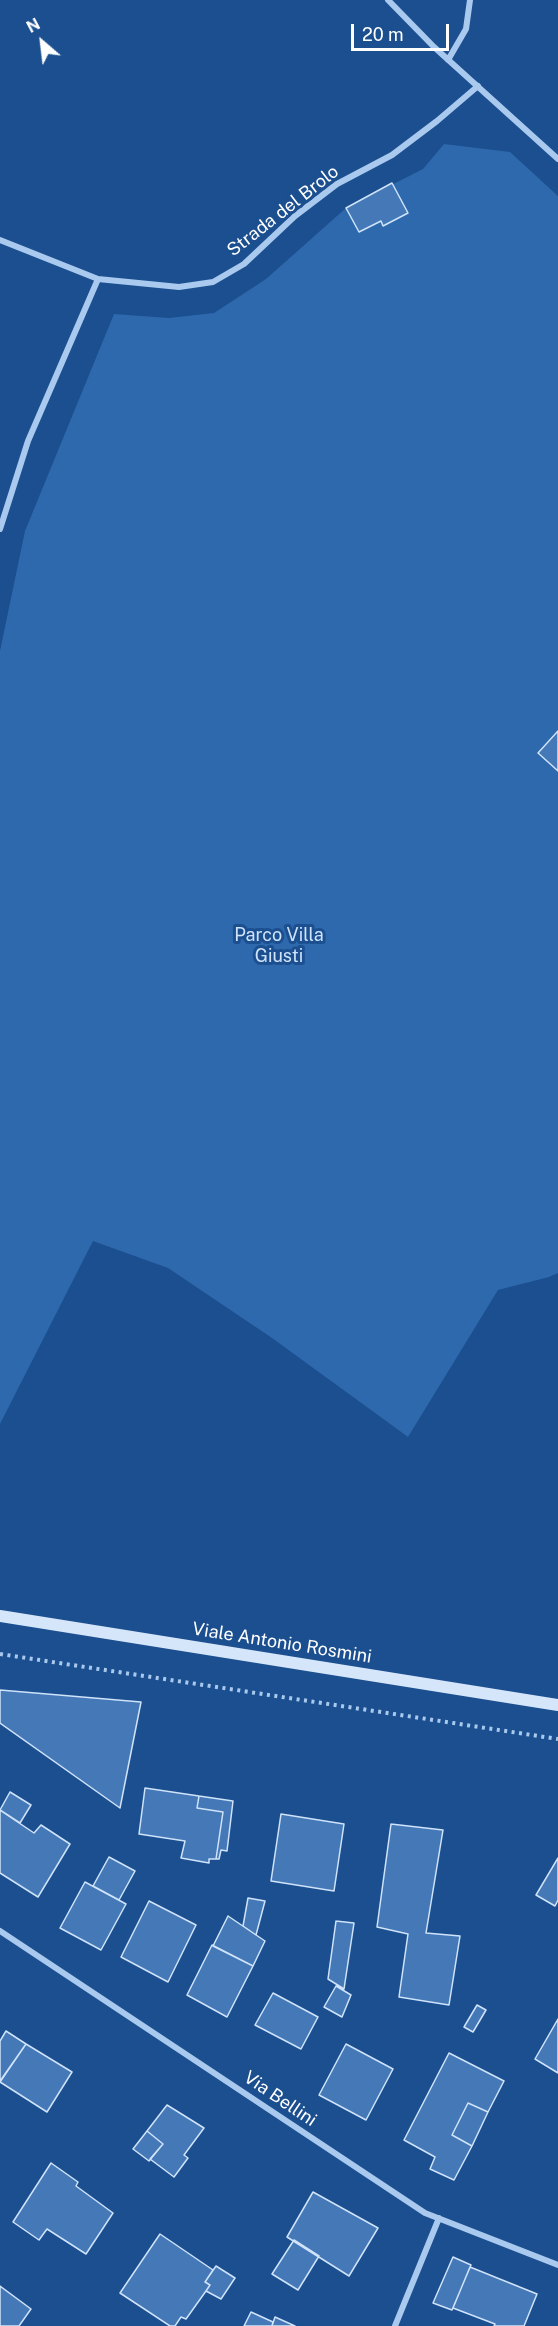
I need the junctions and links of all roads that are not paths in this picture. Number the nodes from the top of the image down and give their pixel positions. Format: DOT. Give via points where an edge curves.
graph roads {
  1 [pos="388,0"];
  2 [pos="470,0"];
  3 [pos="448,60"];
  4 [pos="478,86"];
  5 [pos="558,159"];
  6 [pos="0,240"];
  7 [pos="98,279"];
  8 [pos="0,529"];
  9 [pos="0,1616"];
  10 [pos="558,1705"];
  11 [pos="0,1931"];
  12 [pos="439,2218"];
  13 [pos="558,2265"];
  14 [pos="395,2326"];
  1 -- 3 [label="street"];
  2 -- 3 [label="street" via="466,29"];
  3 -- 4 [label="street"];
  4 -- 5 [label="street"];
  4 -- 7 [label="street, Strada del Brolo" via="392,155 337,184 295,216 244,264 213,282 179,286"];
  6 -- 7 [label="street, Strada del Brolo"];
  7 -- 8 [label="street" via="28,441"];
  9 -- 10 [label="street, Viale Antonio Rosmini"];
  11 -- 12 [label="street, Via Bellini" via="416,2207"];
  12 -- 13 [label="street, Via Bellini"];
  12 -- 14 [label="street"];
}
